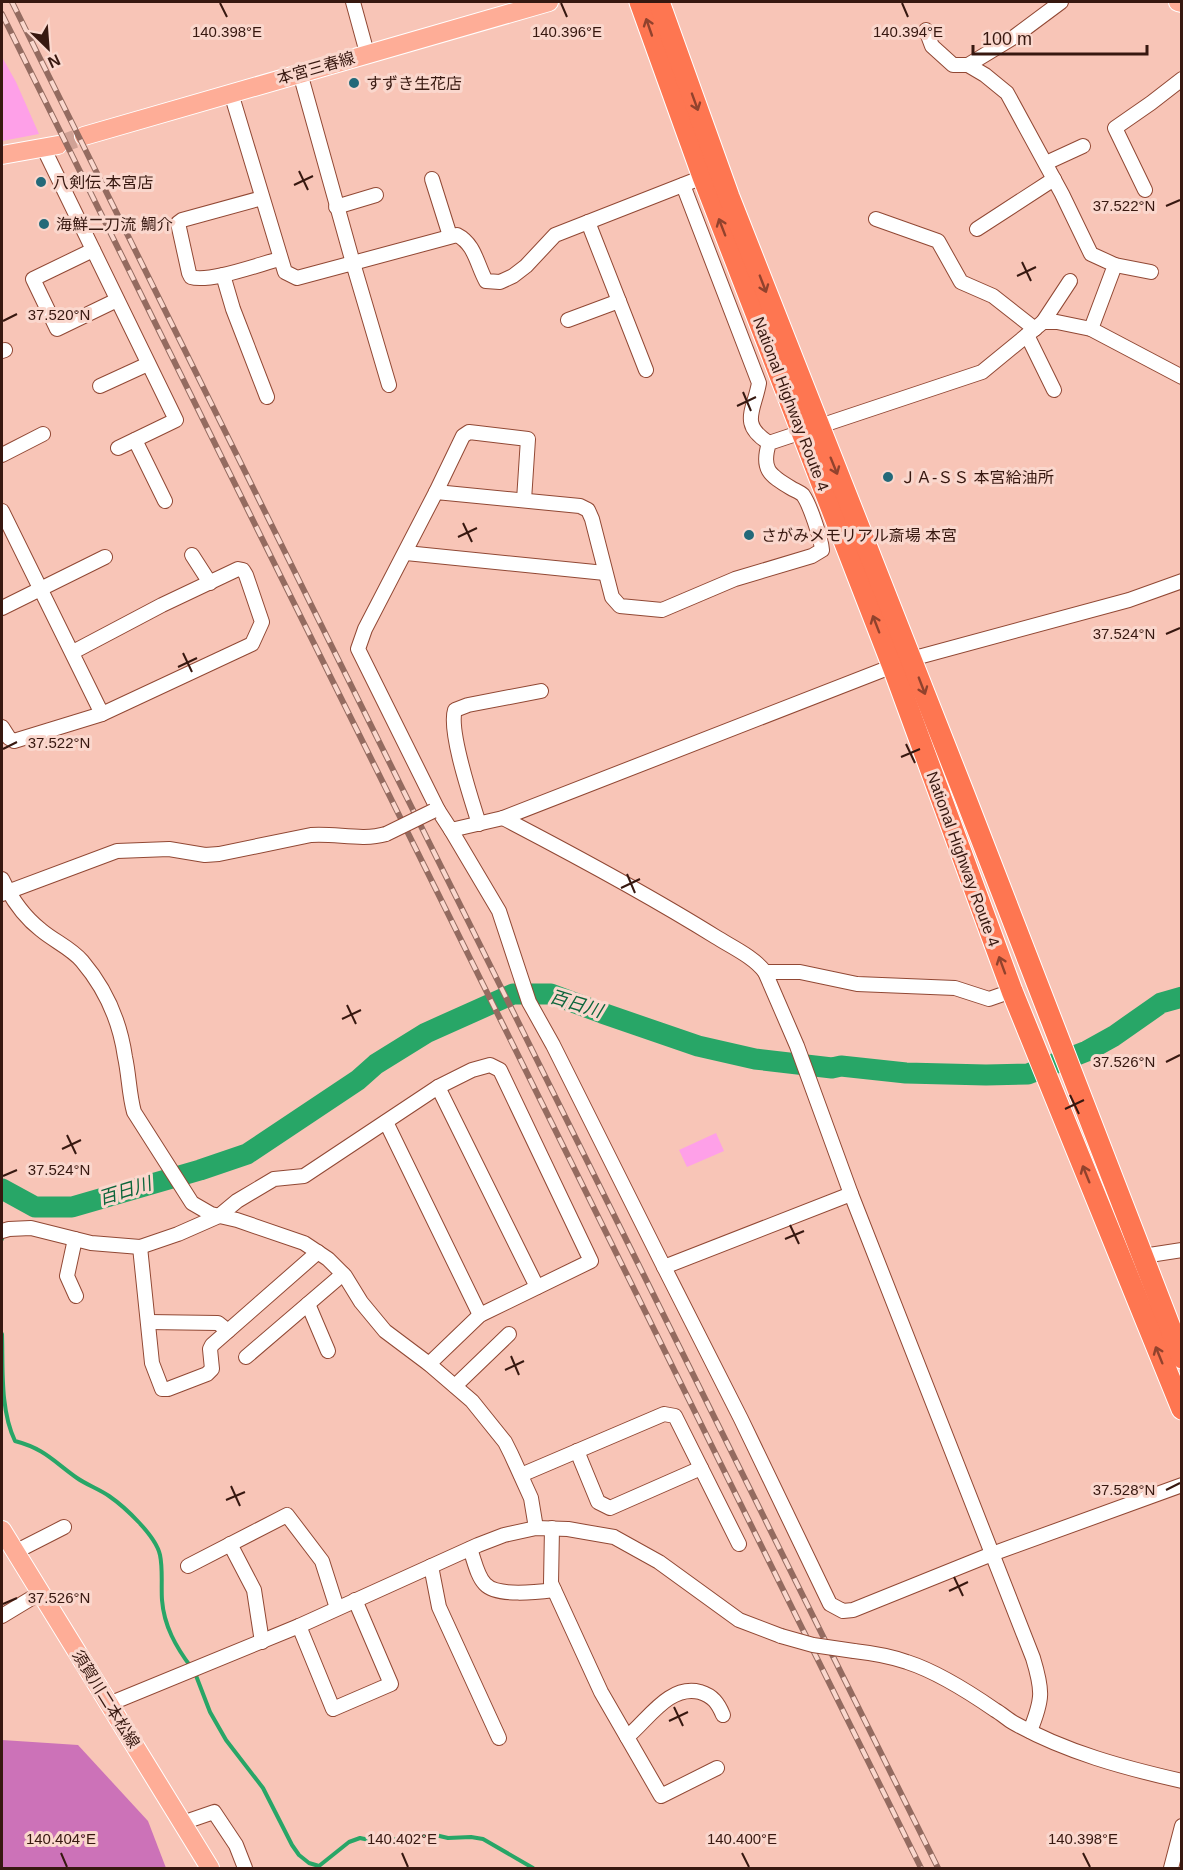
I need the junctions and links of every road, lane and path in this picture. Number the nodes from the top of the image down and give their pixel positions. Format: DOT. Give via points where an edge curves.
graph roads {
  1 [pos="353,2"];
  2 [pos="549,2"];
  3 [pos="640,2"];
  4 [pos="659,2"];
  5 [pos="1061,2"];
  6 [pos="926,30"];
  7 [pos="667,50"];
  8 [pos="367,53"];
  9 [pos="968,65"];
  10 [pos="300,73"];
  11 [pos="1182,79"];
  12 [pos="231,93"];
  13 [pos="84,136"];
  14 [pos="50,146"];
  15 [pos="1083,146"];
  16 [pos="2,155"];
  17 [pos="1046,163"];
  18 [pos="703,177"];
  19 [pos="432,179"];
  20 [pos="1054,179"];
  21 [pos="683,185"];
  22 [pos="1145,190"];
  23 [pos="375,195"];
  24 [pos="262,198"];
  25 [pos="336,207"];
  26 [pos="876,219"];
  27 [pos="588,222"];
  28 [pos="977,230"];
  29 [pos="450,236"];
  30 [pos="93,250"];
  31 [pos="280,259"];
  32 [pos="353,262"];
  33 [pos="1115,265"];
  34 [pos="1151,272"];
  35 [pos="223,274"];
  36 [pos="1070,281"];
  37 [pos="117,300"];
  38 [pos="619,301"];
  39 [pos="568,320"];
  40 [pos="1035,329"];
  41 [pos="1091,329"];
  42 [pos="148,364"];
  43 [pos="646,370"];
  44 [pos="1182,377"];
  45 [pos="389,385"];
  46 [pos="100,386"];
  47 [pos="1054,390"];
  48 [pos="267,397"];
  49 [pos="810,429"];
  50 [pos="43,434"];
  51 [pos="135,440"];
  52 [pos="769,443"];
  53 [pos="118,448"];
  54 [pos="2,456"];
  55 [pos="436,492"];
  56 [pos="524,500"];
  57 [pos="165,501"];
  58 [pos="2,511"];
  59 [pos="7,538"];
  60 [pos="406,552"];
  61 [pos="192,555"];
  62 [pos="105,557"];
  63 [pos="605,573"];
  64 [pos="1182,581"];
  65 [pos="210,583"];
  66 [pos="40,589"];
  67 [pos="2,608"];
  68 [pos="73,652"];
  69 [pos="902,663"];
  70 [pos="541,691"];
  71 [pos="102,714"];
  72 [pos="2,727"];
  73 [pos="436,811"];
  74 [pos="503,818"];
  75 [pos="479,824"];
  76 [pos="451,830"];
  77 [pos="3,888"];
  78 [pos="765,972"];
  79 [pos="1012,991"];
  80 [pos="438,1087"];
  81 [pos="386,1122"];
  82 [pos="851,1194"];
  83 [pos="219,1216"];
  84 [pos="5,1230"];
  85 [pos="75,1239"];
  86 [pos="140,1247"];
  87 [pos="1182,1250"];
  88 [pos="318,1252"];
  89 [pos="1143,1256"];
  90 [pos="664,1267"];
  91 [pos="343,1274"];
  92 [pos="537,1287"];
  93 [pos="76,1296"];
  94 [pos="308,1304"];
  95 [pos="480,1315"];
  96 [pos="148,1322"];
  97 [pos="228,1331"];
  98 [pos="509,1334"];
  99 [pos="328,1351"];
  100 [pos="246,1357"];
  101 [pos="1182,1358"];
  102 [pos="429,1364"];
  103 [pos="455,1386"];
  104 [pos="1182,1409"];
  105 [pos="577,1451"];
  106 [pos="701,1468"];
  107 [pos="521,1475"];
  108 [pos="1182,1485"];
  109 [pos="63,1527"];
  110 [pos="536,1528"];
  111 [pos="552,1528"];
  112 [pos="2,1530"];
  113 [pos="230,1544"];
  114 [pos="739,1544"];
  115 [pos="470,1549"];
  116 [pos="15,1552"];
  117 [pos="992,1554"];
  118 [pos="188,1566"];
  119 [pos="431,1566"];
  120 [pos="554,1590"];
  121 [pos="40,1593"];
  122 [pos="355,1600"];
  123 [pos="337,1608"];
  124 [pos="2,1616"];
  125 [pos="299,1626"];
  126 [pos="262,1642"];
  127 [pos="109,1704"];
  128 [pos="723,1715"];
  129 [pos="1030,1731"];
  130 [pos="627,1737"];
  131 [pos="499,1738"];
  132 [pos="717,1768"];
  133 [pos="1182,1780"];
  134 [pos="182,1823"];
  135 [pos="1182,1826"];
  136 [pos="210,1869"];
  137 [pos="245,1869"];
  138 [pos="1171,1869"];
  1 -- 8 [label="street"];
  2 -- 8 [label="main road, 本宮三春線"];
  7 -- 3 [label="highway, National Highway Route 4, one-way"];
  4 -- 7 [label="highway, National Highway Route 4"];
  5 -- 9 [label="street"];
  6 -- 9 [label="street" via="932,46 953,65"];
  7 -- 18 [label="highway, National Highway Route 4"];
  7 -- 49 [label="highway, National Highway Route 4, one-way" via="729,197"];
  8 -- 10 [label="main road, 本宮三春線"];
  9 -- 17 [label="street" via="1007,93"];
  10 -- 12 [label="main road, 本宮三春線"];
  10 -- 25 [label="street"];
  11 -- 22 [label="street" via="1115,128"];
  12 -- 13 [label="main road, 本宮三春線"];
  12 -- 24 [label="street"];
  14 -- 16 [label="main road"];
  14 -- 30 [label="street"];
  15 -- 17 [label="street"];
  17 -- 20 [label="street"];
  18 -- 21 [label="street"];
  49 -- 18 [label="highway, National Highway Route 4, one-way"];
  19 -- 29 [label="street"];
  20 -- 28 [label="street"];
  20 -- 33 [label="street" via="1091,254"];
  21 -- 27 [label="street"];
  21 -- 52 [label="street" via="759,383 750,424"];
  23 -- 25 [label="street"];
  24 -- 31 [label="street"];
  24 -- 35 [label="street" via="178,223 191,277"];
  25 -- 32 [label="street"];
  26 -- 40 [label="street" via="938,241 961,282 993,296"];
  27 -- 29 [label="street" via="555,236 526,266 500,282 486,281 465,240"];
  27 -- 38 [label="street"];
  29 -- 32 [label="street"];
  30 -- 37 [label="street"];
  30 -- 37 [label="street" via="33,279 57,329"];
  31 -- 32 [label="street" via="285,272 297,278"];
  31 -- 35 [label="street"];
  32 -- 45 [label="street"];
  33 -- 34 [label="street"];
  33 -- 41 [label="street"];
  35 -- 48 [label="street"];
  36 -- 40 [label="street"];
  37 -- 42 [label="street"];
  38 -- 39 [label="street"];
  38 -- 43 [label="street"];
  40 -- 41 [label="street" via="1058,322"];
  40 -- 47 [label="street"];
  40 -- 49 [label="street" via="982,372"];
  41 -- 44 [label="street"];
  42 -- 46 [label="street"];
  42 -- 51 [label="street" via="176,420"];
  49 -- 52 [label="street"];
  49 -- 69 [label="highway, National Highway Route 4"];
  50 -- 54 [label="street"];
  51 -- 53 [label="street"];
  51 -- 57 [label="street"];
  52 -- 63 [label="street" via="765,455 767,469 775,479 803,495 822,550 735,579 662,610 621,606 612,597"];
  55 -- 56 [label="street"];
  55 -- 56 [label="street" via="463,435 469,432 528,439"];
  55 -- 60 [label="street"];
  56 -- 63 [label="street" via="588,510"];
  58 -- 59 [label="street"];
  59 -- 66 [label="street"];
  60 -- 63 [label="street"];
  60 -- 73 [label="street" via="358,649"];
  61 -- 65 [label="street"];
  62 -- 66 [label="street"];
  64 -- 69 [label="street" via="1129,600"];
  65 -- 68 [label="street"];
  65 -- 71 [label="street" via="243,570 262,622 252,644"];
  66 -- 67 [label="street"];
  66 -- 68 [label="street"];
  68 -- 71 [label="street"];
  69 -- 74 [label="street"];
  79 -- 69 [label="highway, National Highway Route 4, one-way"];
  69 -- 89 [label="highway, National Highway Route 4, one-way"];
  70 -- 75 [label="street" via="455,710 462,769"];
  71 -- 72 [label="street" via="14,741"];
  73 -- 76 [label="street"];
  73 -- 77 [label="street, bridge" via="368,838 311,835 205,855 169,849 117,851 47,878"];
  74 -- 75 [label="street"];
  74 -- 78 [label="street" via="695,924"];
  75 -- 76 [label="street"];
  76 -- 90 [label="street" via="499,911 526,995"];
  77 -- 83 [label="street" via="41,931 80,959 103,993 122,1040 134,1112 192,1203"];
  78 -- 79 [label="street" via="800,972 857,984 955,988 989,999"];
  78 -- 82 [label="street"];
  104 -- 79 [label="highway, National Highway Route 4, one-way"];
  80 -- 81 [label="street"];
  80 -- 92 [label="street"];
  80 -- 92 [label="street" via="490,1065 500,1070 591,1262"];
  81 -- 83 [label="street" via="304,1176 268,1182"];
  81 -- 95 [label="street"];
  82 -- 90 [label="street"];
  82 -- 117 [label="street"];
  83 -- 86 [label="street"];
  83 -- 88 [label="street" via="304,1243"];
  84 -- 85 [label="street" via="31,1228"];
  85 -- 86 [label="street"];
  85 -- 93 [label="street" via="67,1276"];
  86 -- 96 [label="street"];
  87 -- 89 [label="street"];
  88 -- 91 [label="street"];
  88 -- 97 [label="street"];
  89 -- 101 [label="highway, National Highway Route 4"];
  90 -- 117 [label="street" via="830,1604 843,1611 853,1610"];
  91 -- 94 [label="street"];
  91 -- 102 [label="street" via="372,1317"];
  92 -- 95 [label="street"];
  94 -- 99 [label="street"];
  94 -- 100 [label="street"];
  95 -- 102 [label="street"];
  96 -- 97 [label="street" via="218,1323"];
  96 -- 97 [label="street" via="152,1363 162,1389 207,1374 212,1369 210,1349"];
  98 -- 103 [label="street"];
  102 -- 103 [label="street"];
  103 -- 107 [label="street" via="505,1442"];
  105 -- 106 [label="street" via="664,1413 675,1416"];
  105 -- 106 [label="street" via="598,1502 610,1508"];
  105 -- 107 [label="street"];
  106 -- 114 [label="street"];
  107 -- 110 [label="street" via="531,1498"];
  108 -- 117 [label="street"];
  109 -- 116 [label="street"];
  110 -- 111 [label="street"];
  110 -- 115 [label="street" via="504,1535"];
  111 -- 120 [label="street"];
  111 -- 129 [label="street, bridge" via="614,1538 659,1562 739,1620 813,1645 909,1662"];
  112 -- 116 [label="main road, 須賀川二本松線"];
  113 -- 118 [label="street"];
  113 -- 123 [label="street" via="286,1515 322,1561"];
  113 -- 126 [label="street" via="254,1590"];
  115 -- 119 [label="street"];
  115 -- 120 [label="street" via="487,1586 515,1594"];
  116 -- 121 [label="main road, 須賀川二本松線"];
  117 -- 129 [label="street" via="1039,1676 1039,1707"];
  119 -- 122 [label="street"];
  119 -- 131 [label="street" via="439,1607"];
  120 -- 130 [label="street" via="601,1692"];
  121 -- 124 [label="street"];
  121 -- 127 [label="main road, 須賀川二本松線"];
  122 -- 123 [label="street"];
  122 -- 125 [label="street" via="391,1684 333,1709"];
  123 -- 125 [label="street"];
  125 -- 126 [label="street"];
  126 -- 127 [label="street"];
  127 -- 134 [label="main road, 須賀川二本松線"];
  128 -- 130 [label="street" via="709,1695 684,1691 657,1707"];
  129 -- 133 [label="street" via="1090,1755"];
  130 -- 132 [label="street" via="661,1796"];
  134 -- 136 [label="main road, 須賀川二本松線"];
  134 -- 137 [label="street" via="214,1812 236,1845"];
  135 -- 138 [label="street"];
}
